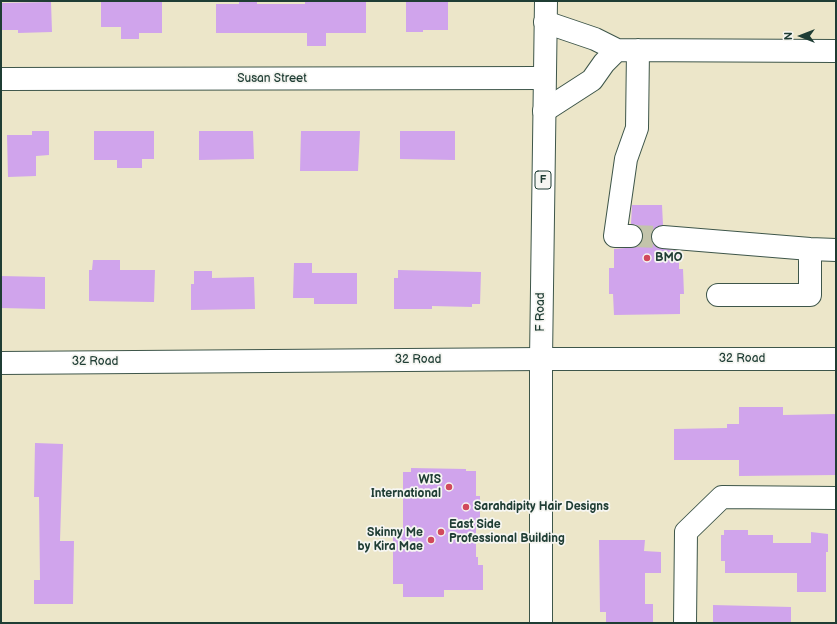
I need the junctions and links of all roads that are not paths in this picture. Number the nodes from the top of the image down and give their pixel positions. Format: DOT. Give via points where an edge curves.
graph roads {
  1 [pos="546,11"];
  2 [pos="627,50"];
  3 [pos="836,51"];
  4 [pos="544,78"];
  5 [pos="1,79"];
  6 [pos="544,111"];
  7 [pos="631,236"];
  8 [pos="663,237"];
  9 [pos="810,249"];
  10 [pos="836,250"];
  11 [pos="718,295"];
  12 [pos="541,359"];
  13 [pos="836,359"];
  14 [pos="1,363"];
  15 [pos="836,498"];
  16 [pos="541,623"];
  17 [pos="685,623"];
  1 -- 2 [label="street" via="595,39"];
  1 -- 4 [label="street, F Road / F"];
  2 -- 3 [label="street"];
  2 -- 6 [label="street" via="592,80"];
  2 -- 7 [label="street" via="637,128 626,159 615,236"];
  4 -- 5 [label="street, Susan Street"];
  4 -- 6 [label="street, F Road / F"];
  6 -- 12 [label="street, F Road / F"];
  8 -- 9 [label="street"];
  9 -- 10 [label="street"];
  9 -- 11 [label="street" via="810,295"];
  12 -- 13 [label="street, 32 Road"];
  12 -- 14 [label="street, 32 Road"];
  12 -- 16 [label="street, F Road / F"];
  15 -- 17 [label="street" via="722,497 686,532"];
}
